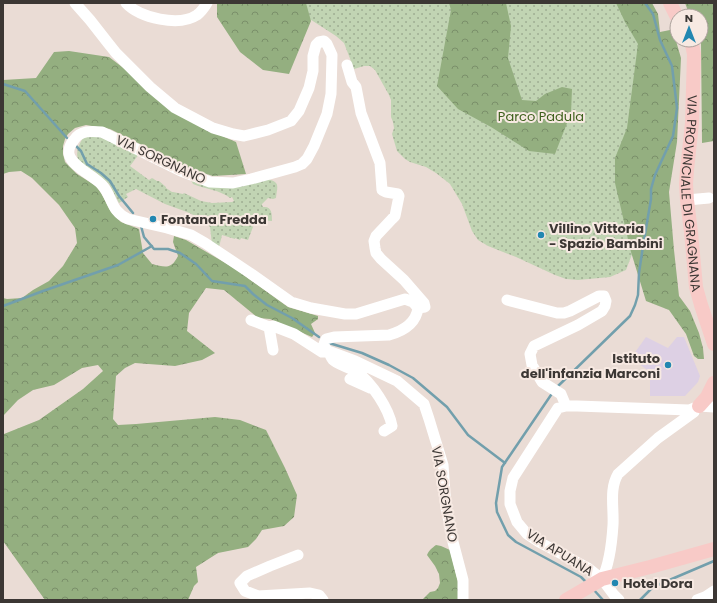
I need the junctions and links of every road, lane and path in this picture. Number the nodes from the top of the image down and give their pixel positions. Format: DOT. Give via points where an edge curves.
graph roads {
  1 [pos="75,3"];
  2 [pos="126,3"];
  3 [pos="207,3"];
  4 [pos="692,48"];
  5 [pos="348,65"];
  6 [pos="709,198"];
  7 [pos="687,200"];
  8 [pos="507,300"];
  9 [pos="418,308"];
  10 [pos="251,320"];
  11 [pos="269,327"];
  12 [pos="714,344"];
  13 [pos="272,350"];
  14 [pos="327,350"];
  15 [pos="350,379"];
  16 [pos="714,383"];
  17 [pos="373,389"];
  18 [pos="566,406"];
  19 [pos="714,407"];
  20 [pos="694,409"];
  21 [pos="384,431"];
  22 [pos="714,549"];
  23 [pos="298,555"];
  24 [pos="617,567"];
  25 [pos="594,584"];
  26 [pos="714,591"];
  27 [pos="616,597"];
  28 [pos="258,598"];
  29 [pos="323,600"];
  30 [pos="463,600"];
  31 [pos="566,600"];
  32 [pos="697,600"];
  1 -- 9 [label="street, VIA SORGNANO" via="116,53 175,108 213,128 244,136 291,121 299,111 309,88 316,45 324,41 332,55 331,94 327,114 314,146 302,164 233,183 210,182 181,171 102,132 92,131 76,137 69,149 71,159 104,187 120,216 177,230 205,243 291,302 345,314 356,314 405,299 413,302"];
  2 -- 3 [label="street" via="141,14 158,19 179,20 197,15"];
  4 -- 7 [label="main road, VIA PROVINCIALE DI GRAGNANA" via="692,123 686,184"];
  5 -- 9 [label="street" via="361,113 380,163 382,190 399,196 395,216 376,236 374,248 381,259 424,303 425,307"];
  6 -- 7 [label="street"];
  7 -- 12 [label="main road, VIA PROVINCIALE DI GRAGNANA" via="696,287"];
  8 -- 18 [label="street" via="564,313 604,296 606,301 602,311 534,346 530,354 532,366 542,382 561,394"];
  9 -- 14 [label="street" via="415,319 397,332 389,335 326,339 324,344"];
  10 -- 11 [label="street, VIA SORGNANO"];
  11 -- 13 [label="street"];
  11 -- 14 [label="street, VIA SORGNANO" via="273,326 294,334 322,352"];
  14 -- 17 [label="street" via="333,360 357,372"];
  14 -- 30 [label="street, VIA SORGNANO" via="397,380 424,404 442,464 446,507 463,580"];
  15 -- 17 [label="street"];
  16 -- 20 [label="main road" via="707,397"];
  17 -- 21 [label="street" via="391,420 392,426"];
  18 -- 20 [label="street"];
  18 -- 25 [label="street, VIA APUANA" via="558,408 513,478 510,504 517,522 527,534 588,568"];
  19 -- 20 [label="street"];
  20 -- 24 [label="street" via="658,438 614,480 613,525"];
  22 -- 24 [label="main road" via="650,567"];
  23 -- 28 [label="street" via="247,576 240,583 245,591"];
  24 -- 25 [label="main road"];
  24 -- 25 [label="street" via="605,572"];
  25 -- 27 [label="street, VIA APUANA"];
  25 -- 31 [label="main road"];
  26 -- 32 [label="street"];
  28 -- 29 [label="street" via="310,593 319,595"];
}
